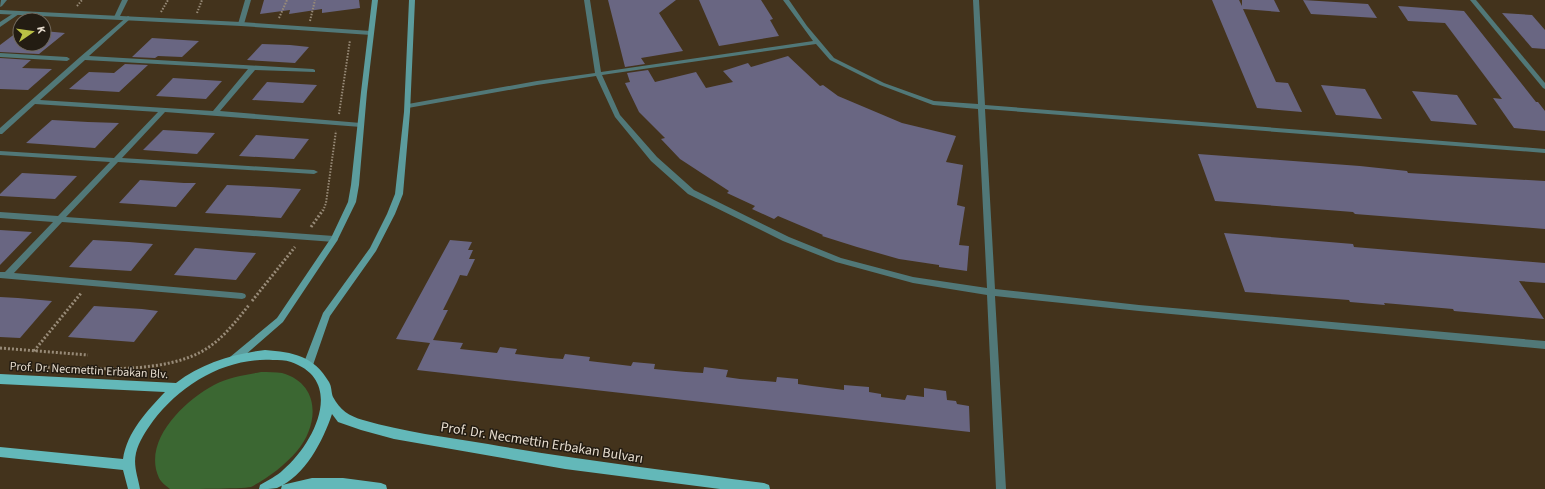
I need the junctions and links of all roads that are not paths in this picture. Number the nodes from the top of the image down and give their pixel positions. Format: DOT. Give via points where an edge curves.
graph roads {
  1 [pos="4,0"];
  2 [pos="125,0"];
  3 [pos="248,0"];
  4 [pos="375,0"];
  5 [pos="412,0"];
  6 [pos="587,0"];
  7 [pos="786,0"];
  8 [pos="976,0"];
  9 [pos="1473,0"];
  10 [pos="0,5"];
  11 [pos="0,12"];
  12 [pos="12,12"];
  13 [pos="52,14"];
  14 [pos="12,16"];
  15 [pos="117,17"];
  16 [pos="128,18"];
  17 [pos="242,24"];
  18 [pos="0,25"];
  19 [pos="371,33"];
  20 [pos="818,42"];
  21 [pos="0,55"];
  22 [pos="82,58"];
  23 [pos="67,59"];
  24 [pos="253,68"];
  25 [pos="314,71"];
  26 [pos="598,74"];
  27 [pos="1545,87"];
  28 [pos="33,102"];
  29 [pos="408,106"];
  30 [pos="982,108"];
  31 [pos="163,110"];
  32 [pos="215,113"];
  33 [pos="361,125"];
  34 [pos="0,132"];
  35 [pos="1545,151"];
  36 [pos="0,153"];
  37 [pos="115,160"];
  38 [pos="314,172"];
  39 [pos="0,215"];
  40 [pos="61,219"];
  41 [pos="334,239"];
  42 [pos="4,275"];
  43 [pos="991,292"];
  44 [pos="242,296"];
  45 [pos="1545,345"];
  46 [pos="233,360"];
  47 [pos="308,365"];
  48 [pos="0,379"];
  49 [pos="176,388"];
  50 [pos="328,399"];
  51 [pos="0,452"];
  52 [pos="129,465"];
  53 [pos="134,489"];
  54 [pos="265,489"];
  55 [pos="287,489"];
  56 [pos="381,489"];
  57 [pos="764,489"];
  58 [pos="1001,489"];
  1 -- 10 [label="street"];
  2 -- 15 [label="street"];
  3 -- 17 [label="street"];
  4 -- 19 [label="main road"];
  5 -- 29 [label="main road"];
  6 -- 26 [label="street"];
  7 -- 20 [label="street"];
  8 -- 30 [label="street"];
  9 -- 27 [label="street"];
  11 -- 12 [label="street"];
  13 -- 15 [label="street"];
  14 -- 18 [label="street"];
  15 -- 16 [label="street"];
  16 -- 17 [label="street"];
  16 -- 22 [label="street"];
  17 -- 19 [label="street"];
  19 -- 33 [label="main road"];
  20 -- 26 [label="street"];
  20 -- 30 [label="street" via="832,59 882,84 933,103"];
  21 -- 23 [label="street"];
  22 -- 24 [label="street"];
  22 -- 28 [label="street"];
  24 -- 25 [label="street"];
  24 -- 32 [label="street"];
  26 -- 29 [label="street"];
  26 -- 43 [label="street" via="617,116 654,159 691,192 786,238 839,260 912,280"];
  28 -- 31 [label="street"];
  28 -- 34 [label="street"];
  29 -- 47 [label="main road" via="399,194 373,249 326,315"];
  30 -- 35 [label="street"];
  30 -- 43 [label="street"];
  31 -- 32 [label="street"];
  31 -- 37 [label="street"];
  32 -- 33 [label="street"];
  33 -- 41 [label="main road" via="352,202"];
  36 -- 37 [label="street"];
  37 -- 38 [label="street"];
  37 -- 40 [label="street"];
  39 -- 40 [label="street"];
  40 -- 41 [label="street"];
  40 -- 42 [label="street"];
  41 -- 46 [label="main road" via="280,320"];
  42 -- 44 [label="street"];
  43 -- 45 [label="street"];
  43 -- 58 [label="street"];
  46 -- 47 [label="main road" via="262,354 287,356"];
  46 -- 49 [label="main road" via="204,371"];
  47 -- 50 [label="main road" via="322,379"];
  48 -- 49 [label="main road, Prof. Dr. Necmettin Erbakan Blv."];
  49 -- 52 [label="main road" via="153,410 135,437"];
  50 -- 54 [label="main road" via="325,422 312,447 288,474"];
  50 -- 57 [label="main road, Prof. Dr. Necmettin Erbakan Bulvarı" via="342,418 394,434 565,463"];
  51 -- 52 [label="main road"];
  52 -- 53 [label="main road"];
  55 -- 56 [label="main road" via="312,484 343,484"];
}
